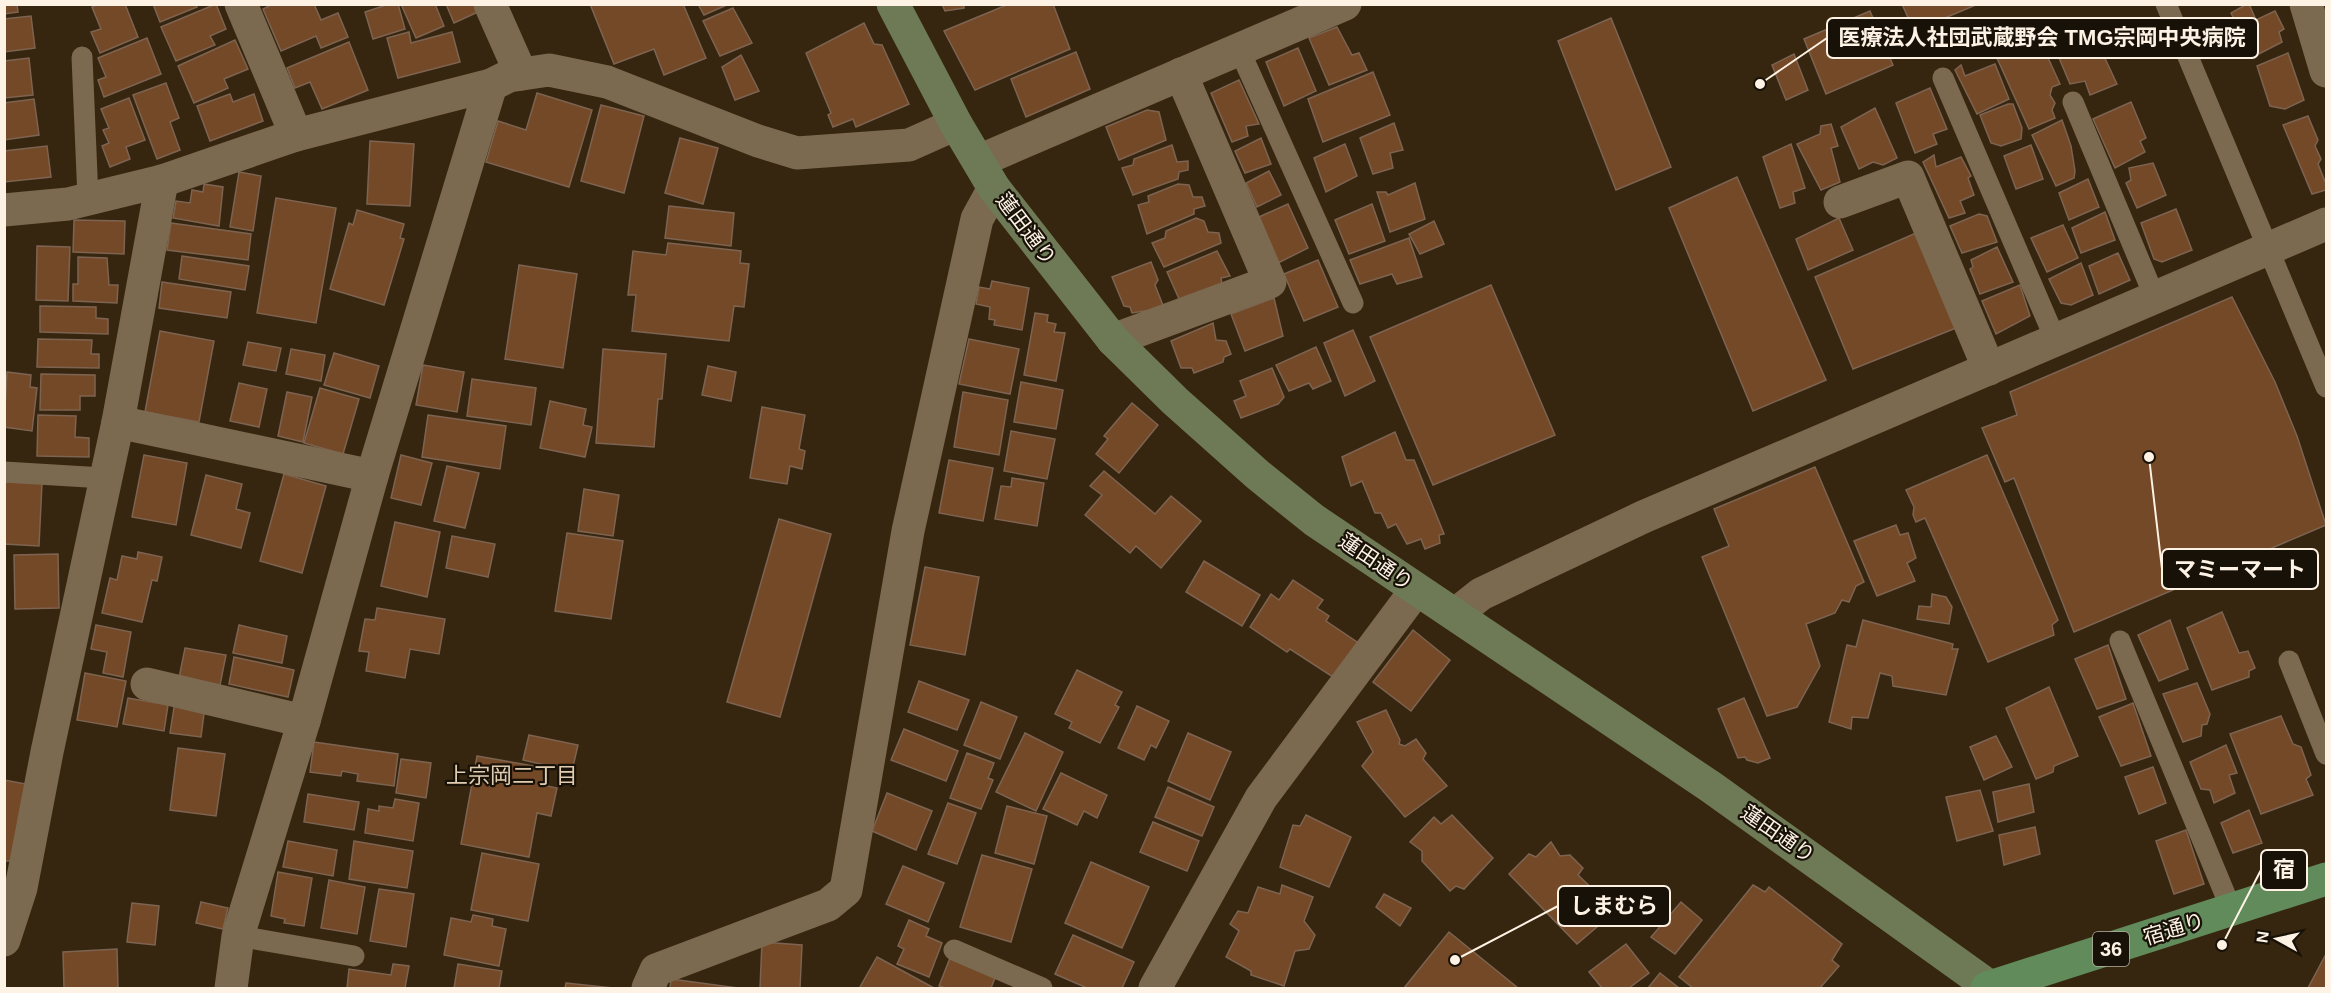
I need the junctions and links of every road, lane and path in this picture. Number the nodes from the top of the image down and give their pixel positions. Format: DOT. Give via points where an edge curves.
graph roads {
  1 [pos="242,4"];
  2 [pos="490,4"];
  3 [pos="893,4"];
  4 [pos="1346,4"];
  5 [pos="2166,4"];
  6 [pos="2306,4"];
  7 [pos="1239,49"];
  8 [pos="82,57"];
  9 [pos="2326,71"];
  10 [pos="521,74"];
  11 [pos="1181,74"];
  12 [pos="1943,78"];
  13 [pos="490,85"];
  14 [pos="2073,102"];
  15 [pos="956,124"];
  16 [pos="296,135"];
  17 [pos="987,174"];
  18 [pos="162,181"];
  19 [pos="88,199"];
  20 [pos="1840,202"];
  21 [pos="4,210"];
  22 [pos="2326,224"];
  23 [pos="2270,248"];
  24 [pos="2155,298"];
  25 [pos="1353,303"];
  26 [pos="1113,340"];
  27 [pos="2056,341"];
  28 [pos="1989,369"];
  29 [pos="2326,387"];
  30 [pos="118,422"];
  31 [pos="4,472"];
  32 [pos="372,476"];
  33 [pos="104,477"];
  34 [pos="1416,590"];
  35 [pos="1456,613"];
  36 [pos="2120,641"];
  37 [pos="2289,661"];
  38 [pos="147,684"];
  39 [pos="304,721"];
  40 [pos="2326,754"];
  41 [pos="2326,879"];
  42 [pos="2232,911"];
  43 [pos="238,936"];
  44 [pos="4,940"];
  45 [pos="954,950"];
  46 [pos="354,956"];
  47 [pos="231,988"];
  48 [pos="648,988"];
  49 [pos="1042,988"];
  50 [pos="1155,988"];
  51 [pos="1990,988"];
  1 -- 16 [label="street"];
  2 -- 10 [label="street"];
  3 -- 15 [label="main road, 蓮田通り"];
  4 -- 7 [label="street"];
  5 -- 23 [label="lane"];
  6 -- 9 [label="street"];
  7 -- 11 [label="street"];
  7 -- 25 [label="lane"];
  8 -- 19 [label="lane"];
  10 -- 13 [label="street"];
  10 -- 15 [label="street" via="549,70 607,82 797,153 909,145"];
  11 -- 17 [label="street"];
  11 -- 26 [label="street" via="1270,282"];
  12 -- 27 [label="lane"];
  13 -- 16 [label="street"];
  13 -- 32 [label="street"];
  14 -- 24 [label="lane"];
  15 -- 17 [label="main road, 蓮田通り"];
  16 -- 18 [label="street"];
  17 -- 26 [label="main road, 蓮田通り"];
  17 -- 48 [label="street" via="908,531 846,890 828,905 656,969"];
  18 -- 19 [label="street"];
  18 -- 30 [label="street"];
  19 -- 21 [label="street"];
  20 -- 28 [label="street" via="1908,177"];
  22 -- 23 [label="street"];
  23 -- 24 [label="street"];
  23 -- 29 [label="lane"];
  24 -- 27 [label="street"];
  26 -- 34 [label="main road, 蓮田通り" via="1258,475 1314,520"];
  27 -- 28 [label="street"];
  28 -- 35 [label="street" via="1643,517 1480,594"];
  30 -- 32 [label="street"];
  30 -- 33 [label="street"];
  31 -- 33 [label="lane"];
  32 -- 39 [label="street"];
  33 -- 44 [label="street" via="21,888"];
  34 -- 35 [label="main road, 蓮田通り"];
  34 -- 50 [label="street" via="1262,798"];
  35 -- 51 [label="main road, 蓮田通り" via="1711,787"];
  36 -- 42 [label="lane"];
  37 -- 40 [label="lane"];
  38 -- 39 [label="street"];
  39 -- 43 [label="street"];
  41 -- 42 [label="main road, 宿通り / 36"];
  42 -- 51 [label="main road, 宿通り / 36"];
  43 -- 46 [label="lane"];
  43 -- 47 [label="street"];
  45 -- 49 [label="lane"];
}
